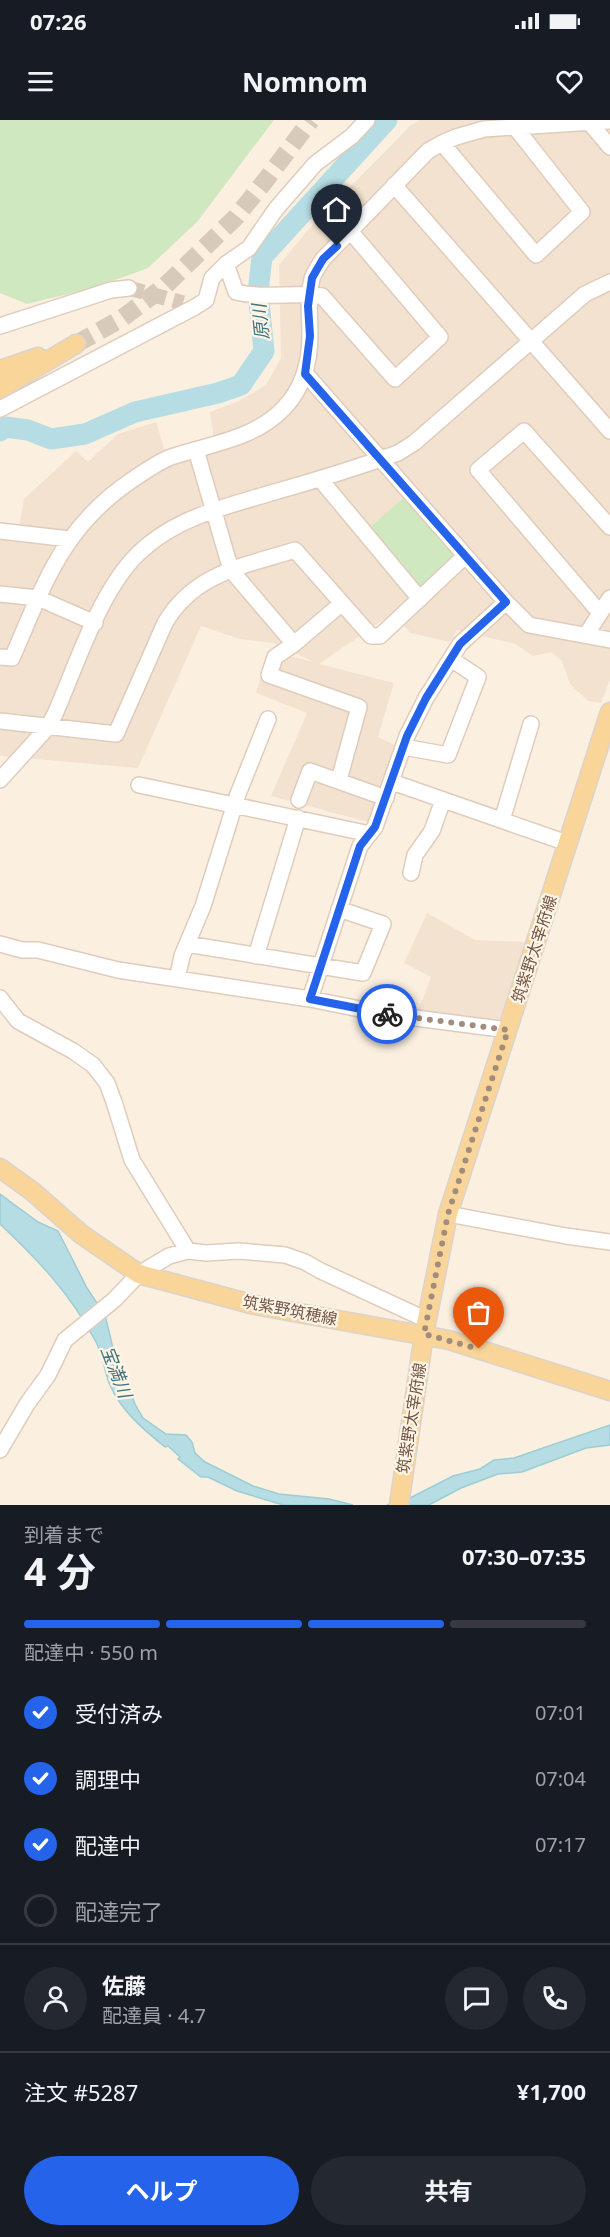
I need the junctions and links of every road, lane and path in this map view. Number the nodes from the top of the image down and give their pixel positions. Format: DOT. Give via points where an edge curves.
graph roads {
  1 [pos="367,120"];
  2 [pos="610,121"];
  3 [pos="589,122"];
  4 [pos="515,127"];
  5 [pos="442,143"];
  6 [pos="610,147"];
  7 [pos="393,185"];
  8 [pos="351,232"];
  9 [pos="226,264"];
  10 [pos="610,282"];
  11 [pos="129,288"];
  12 [pos="310,294"];
  13 [pos="0,326"];
  14 [pos="530,341"];
  15 [pos="0,370"];
  16 [pos="305,374"];
  17 [pos="0,388"];
  18 [pos="0,410"];
  19 [pos="610,431"];
  20 [pos="196,450"];
  21 [pos="380,459"];
  22 [pos="320,478"];
  23 [pos="213,511"];
  24 [pos="610,527"];
  25 [pos="0,531"];
  26 [pos="69,539"];
  27 [pos="465,556"];
  28 [pos="231,570"];
  29 [pos="0,594"];
  30 [pos="39,598"];
  31 [pos="610,598"];
  32 [pos="420,599"];
  33 [pos="506,602"];
  34 [pos="341,604"];
  35 [pos="600,613"];
  36 [pos="95,623"];
  37 [pos="586,635"];
  38 [pos="610,640"];
  39 [pos="294,644"];
  40 [pos="0,657"];
  41 [pos="451,659"];
  42 [pos="610,712"];
  43 [pos="268,718"];
  44 [pos="0,721"];
  45 [pos="531,724"];
  46 [pos="48,727"];
  47 [pos="404,747"];
  48 [pos="0,780"];
  49 [pos="339,780"];
  50 [pos="392,782"];
  51 [pos="139,785"];
  52 [pos="387,798"];
  53 [pos="299,800"];
  54 [pos="443,800"];
  55 [pos="235,805"];
  56 [pos="298,818"];
  57 [pos="502,820"];
  58 [pos="370,834"];
  59 [pos="567,843"];
  60 [pos="411,873"];
  61 [pos="339,909"];
  62 [pos="0,944"];
  63 [pos="187,944"];
  64 [pos="256,956"];
  65 [pos="321,966"];
  66 [pos="177,979"];
  67 [pos="0,998"];
  68 [pos="310,999"];
  69 [pos="508,1030"];
  70 [pos="0,1168"];
  71 [pos="448,1214"];
  72 [pos="610,1242"];
  73 [pos="188,1251"];
  74 [pos="139,1274"];
  75 [pos="425,1327"];
  76 [pos="610,1391"];
  77 [pos="0,1450"];
  78 [pos="399,1505"];
  1 -- 9 [label="street" via="315,164 249,248"];
  2 -- 3 [label="street"];
  3 -- 4 [label="street"];
  3 -- 6 [label="street"];
  4 -- 5 [label="street" via="484,129"];
  4 -- 5 [label="street" via="582,212 536,255"];
  5 -- 7 [label="street" via="428,151"];
  7 -- 8 [label="street"];
  7 -- 14 [label="street"];
  8 -- 12 [label="street" via="323,259 312,278"];
  8 -- 12 [label="street" via="440,337 395,379 322,296"];
  9 -- 12 [label="street" via="236,292 251,296"];
  9 -- 18 [label="street" via="212,278 206,300 189,305"];
  10 -- 14 [label="street" via="585,294"];
  11 -- 13 [label="street" via="111,290"];
  12 -- 16 [label="street"];
  14 -- 19 [label="street"];
  14 -- 21 [label="street" via="414,443"];
  15 -- 17 [label="main road" via="76,344"];
  16 -- 20 [label="street" via="284,408 267,423 252,432"];
  16 -- 21 [label="street"];
  20 -- 23 [label="street"];
  20 -- 26 [label="street" via="168,458 112,493"];
  21 -- 22 [label="street"];
  21 -- 27 [label="street"];
  22 -- 23 [label="street"];
  22 -- 32 [label="street"];
  23 -- 28 [label="street"];
  23 -- 36 [label="street" via="195,516 153,540 116,582"];
  24 -- 35 [label="street" via="524,431 478,470"];
  25 -- 26 [label="street"];
  26 -- 30 [label="street"];
  27 -- 32 [label="street"];
  27 -- 33 [label="street"];
  28 -- 34 [label="street" via="295,550"];
  28 -- 39 [label="street"];
  28 -- 46 [label="street" via="194,588 174,608 116,734"];
  29 -- 30 [label="street"];
  30 -- 36 [label="street"];
  30 -- 40 [label="street" via="12,658"];
  31 -- 35 [label="street"];
  32 -- 34 [label="street" via="380,636 371,636"];
  33 -- 37 [label="street" via="530,625"];
  33 -- 41 [label="street" via="460,644"];
  34 -- 39 [label="street"];
  35 -- 37 [label="street"];
  36 -- 46 [label="street"];
  37 -- 38 [label="street"];
  39 -- 49 [label="street" via="275,657 269,675 358,706"];
  41 -- 47 [label="street" via="426,698"];
  41 -- 47 [label="street" via="478,677 448,755"];
  42 -- 59 [label="main road, 筑紫野太宰府線"];
  43 -- 55 [label="street"];
  44 -- 46 [label="street"];
  45 -- 57 [label="street"];
  46 -- 48 [label="street"];
  47 -- 50 [label="street"];
  49 -- 52 [label="street"];
  49 -- 53 [label="street" via="310,771"];
  50 -- 52 [label="street"];
  50 -- 54 [label="street"];
  51 -- 55 [label="street"];
  52 -- 58 [label="street"];
  54 -- 57 [label="street"];
  54 -- 60 [label="street" via="432,831 415,855"];
  55 -- 56 [label="street"];
  55 -- 63 [label="street"];
  56 -- 58 [label="street"];
  56 -- 64 [label="street"];
  57 -- 59 [label="street"];
  58 -- 61 [label="street" via="360,846"];
  59 -- 69 [label="main road, 筑紫野太宰府線"];
  61 -- 65 [label="street"];
  61 -- 65 [label="street" via="383,924 363,973"];
  62 -- 66 [label="street"];
  63 -- 64 [label="street"];
  63 -- 66 [label="street"];
  64 -- 65 [label="street"];
  65 -- 68 [label="street"];
  66 -- 68 [label="street"];
  67 -- 73 [label="street" via="18,1020 93,1065 106,1083 132,1160"];
  68 -- 69 [label="street" via="385,1014"];
  69 -- 71 [label="main road, 筑紫野太宰府線"];
  70 -- 74 [label="main road, 筑紫野筑穂線" via="81,1234"];
  71 -- 72 [label="street"];
  71 -- 75 [label="main road, 筑紫野太宰府線"];
  73 -- 74 [label="street" via="169,1256"];
  73 -- 75 [label="street" via="285,1255"];
  74 -- 75 [label="main road, 筑紫野筑穂線" via="255,1305"];
  74 -- 77 [label="street" via="65,1340 48,1375"];
  75 -- 76 [label="main road, 筑紫野筑穂線" via="449,1340"];
  75 -- 78 [label="main road, 筑紫野太宰府線"];
}
